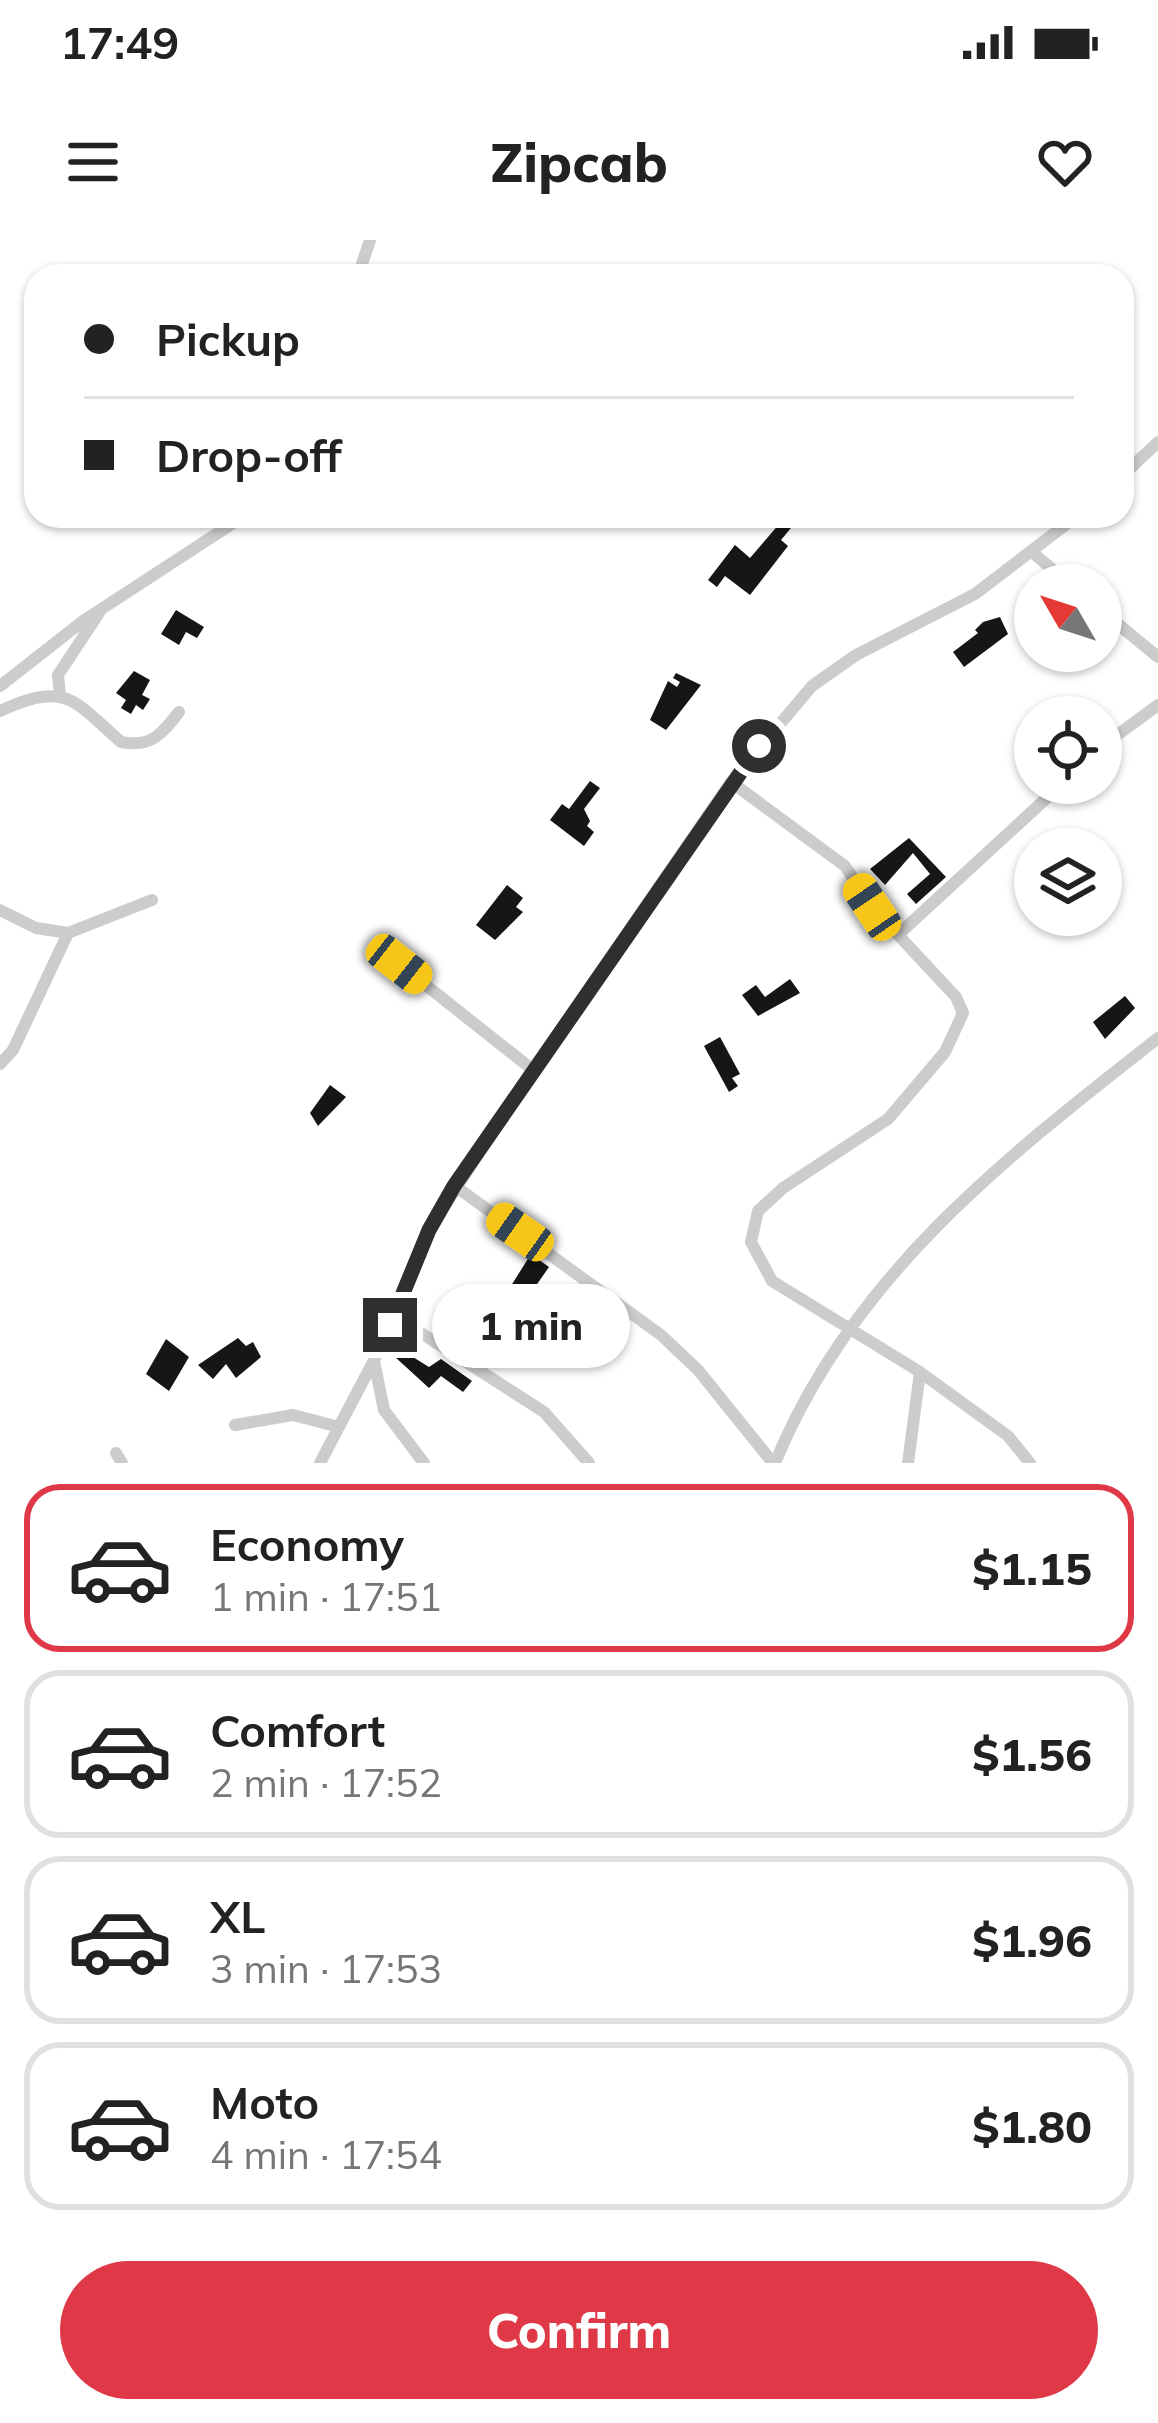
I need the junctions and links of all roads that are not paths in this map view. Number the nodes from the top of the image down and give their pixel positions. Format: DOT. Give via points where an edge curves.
graph roads {
  1 [pos="1158,442"];
  2 [pos="1134,465"];
  3 [pos="226,528"];
  4 [pos="1063,528"];
  5 [pos="1033,553"];
  6 [pos="1046,564"];
  7 [pos="102,609"];
  8 [pos="1122,627"];
  9 [pos="1158,657"];
  10 [pos="0,686"];
  11 [pos="61,695"];
  12 [pos="1158,705"];
  13 [pos="0,711"];
  14 [pos="179,712"];
  15 [pos="1122,732"];
  16 [pos="731,782"];
  17 [pos="1040,804"];
  18 [pos="152,901"];
  19 [pos="0,910"];
  20 [pos="902,932"];
  21 [pos="68,933"];
  22 [pos="399,964"];
  23 [pos="1158,1038"];
  24 [pos="0,1064"];
  25 [pos="533,1070"];
  26 [pos="454,1186"];
  27 [pos="393,1316"];
  28 [pos="849,1331"];
  29 [pos="374,1361"];
  30 [pos="920,1372"];
  31 [pos="235,1425"];
  32 [pos="339,1427"];
  33 [pos="320,1463"];
  34 [pos="424,1463"];
  35 [pos="589,1463"];
  36 [pos="774,1463"];
  37 [pos="908,1463"];
  38 [pos="1030,1463"];
  1 -- 2 [label="street"];
  3 -- 7 [label="street"];
  4 -- 5 [label="street"];
  5 -- 6 [label="street"];
  5 -- 16 [label="street" via="812,686"];
  7 -- 10 [label="street"];
  7 -- 11 [label="street" via="61,670"];
  8 -- 9 [label="street"];
  11 -- 13 [label="street"];
  11 -- 14 [label="street" via="127,744 151,742"];
  12 -- 15 [label="street"];
  16 -- 20 [label="street" via="844,866 872,907"];
  16 -- 25 [label="street"];
  17 -- 20 [label="street"];
  18 -- 21 [label="street"];
  19 -- 21 [label="street"];
  20 -- 28 [label="street" via="956,997 962,1025 888,1119 783,1188 752,1223 758,1261 772,1282"];
  21 -- 24 [label="street"];
  22 -- 25 [label="street"];
  23 -- 28 [label="street" via="996,1165 918,1244"];
  25 -- 26 [label="street"];
  26 -- 27 [label="street"];
  26 -- 36 [label="street" via="661,1335"];
  27 -- 29 [label="street"];
  27 -- 35 [label="street" via="544,1412"];
  28 -- 30 [label="street"];
  28 -- 36 [label="street" via="808,1389"];
  29 -- 32 [label="street"];
  29 -- 34 [label="street" via="384,1410"];
  30 -- 37 [label="street"];
  30 -- 38 [label="street" via="1008,1436"];
  31 -- 32 [label="street" via="293,1415"];
  32 -- 33 [label="street"];
}
